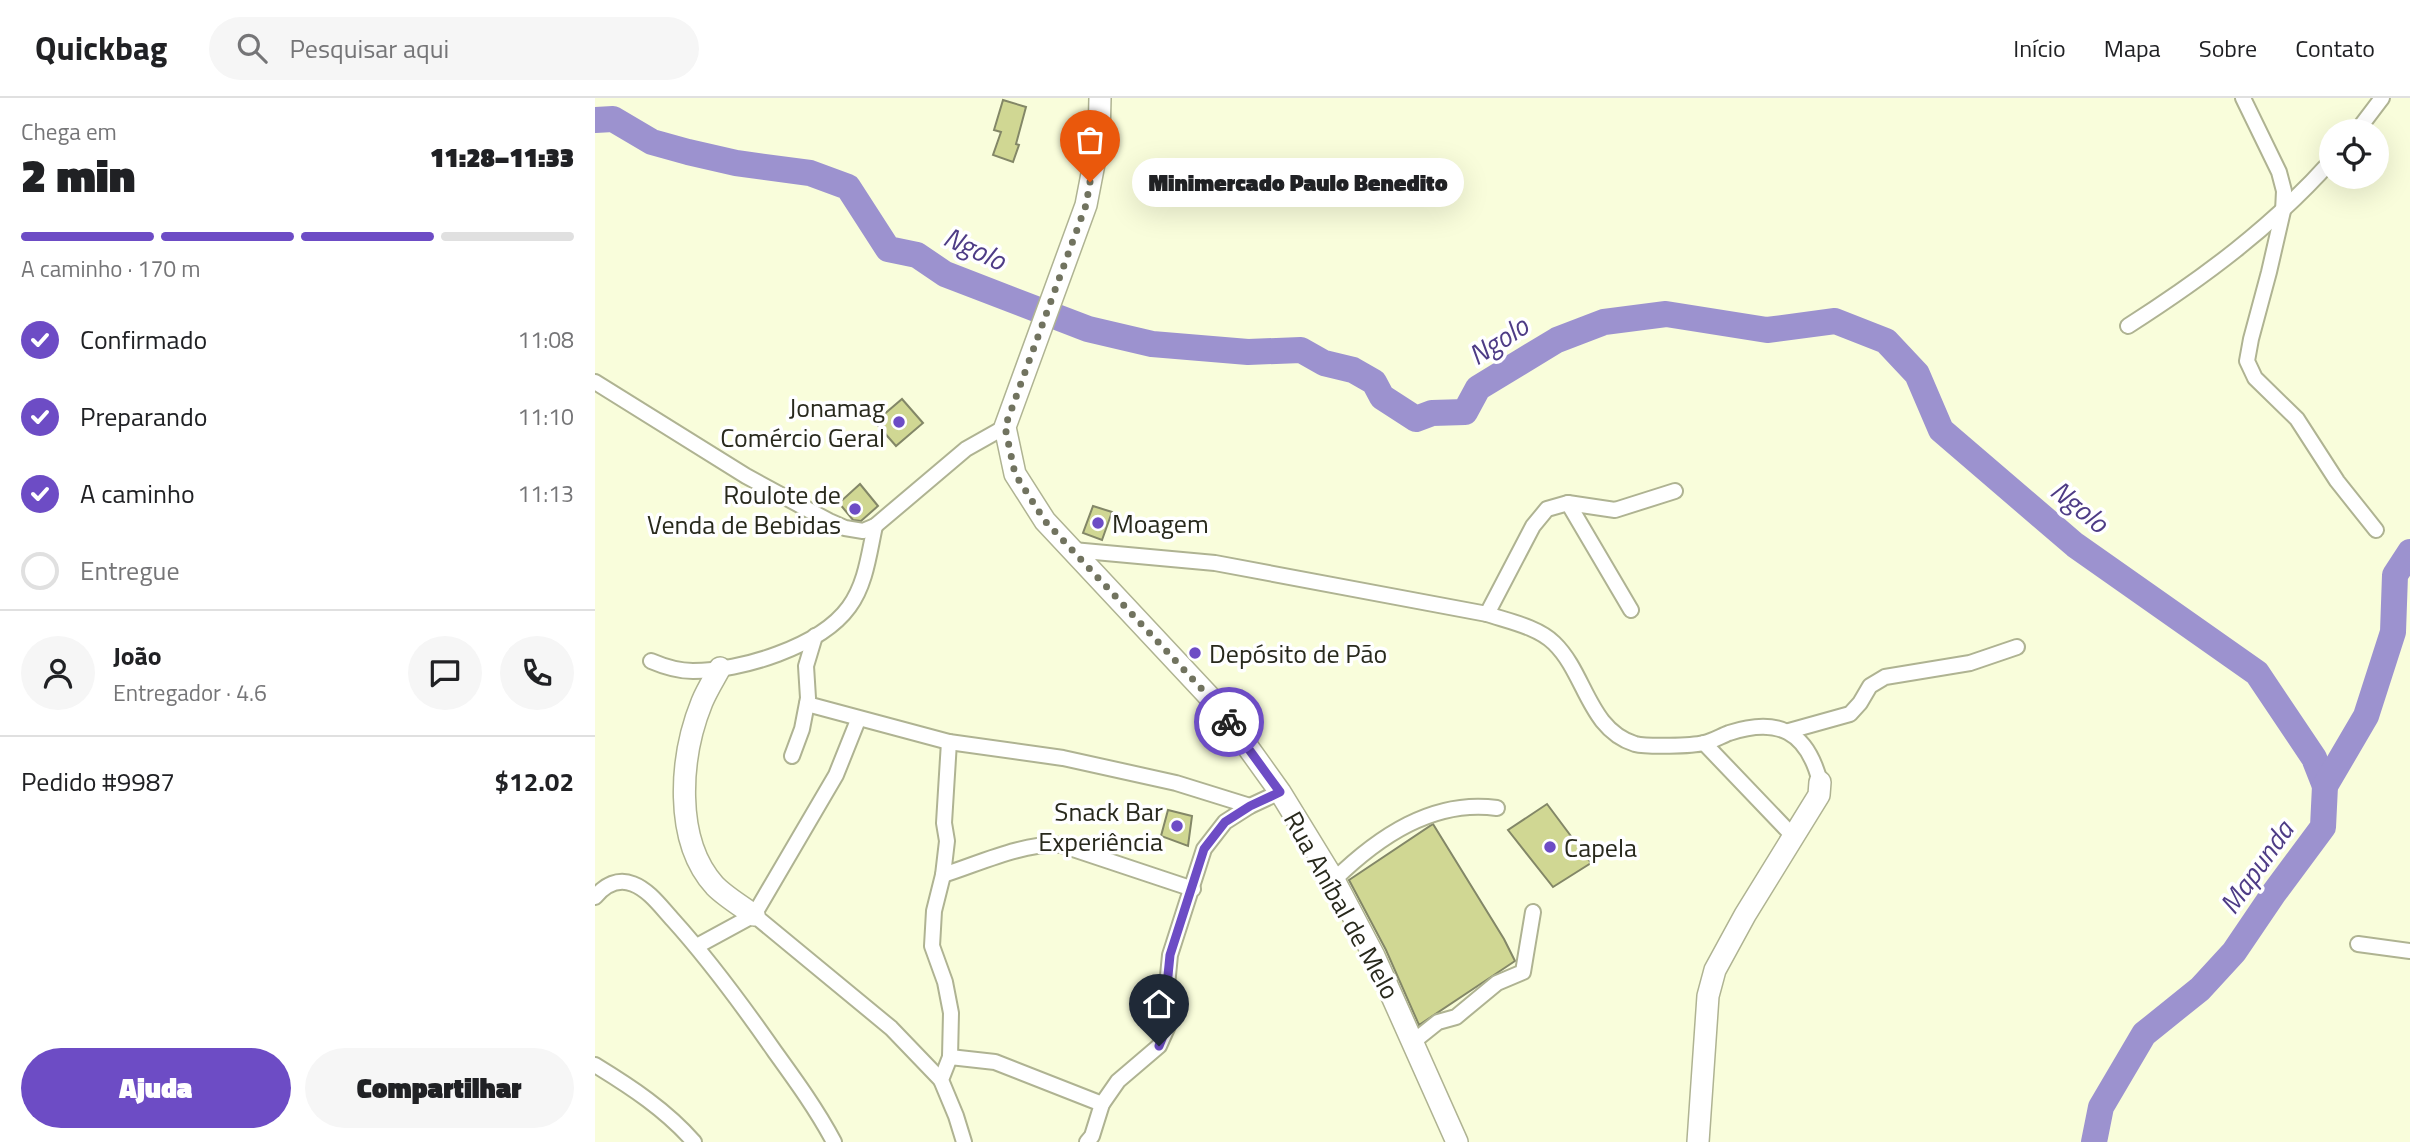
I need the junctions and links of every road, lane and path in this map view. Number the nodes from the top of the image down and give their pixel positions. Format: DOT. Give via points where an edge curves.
graph roads {
  1 [pos="1100,98"];
  2 [pos="2243,98"];
  3 [pos="2382,98"];
  4 [pos="2366,119"];
  5 [pos="2319,174"];
  6 [pos="2283,211"];
  7 [pos="2128,326"];
  8 [pos="595,382"];
  9 [pos="1005,427"];
  10 [pos="1675,491"];
  11 [pos="1568,503"];
  12 [pos="875,526"];
  13 [pos="2376,530"];
  14 [pos="1073,550"];
  15 [pos="1631,610"];
  16 [pos="1487,614"];
  17 [pos="815,636"];
  18 [pos="2017,647"];
  19 [pos="651,661"];
  20 [pos="720,668"];
  21 [pos="807,705"];
  22 [pos="858,720"];
  23 [pos="1789,731"];
  24 [pos="949,742"];
  25 [pos="1704,743"];
  26 [pos="792,755"];
  27 [pos="1820,782"];
  28 [pos="1280,792"];
  29 [pos="1250,806"];
  30 [pos="1497,807"];
  31 [pos="1793,836"];
  32 [pos="943,875"];
  33 [pos="1334,880"];
  34 [pos="1193,889"];
  35 [pos="595,897"];
  36 [pos="1533,912"];
  37 [pos="754,915"];
  38 [pos="2358,944"];
  39 [pos="697,946"];
  40 [pos="2410,951"];
  41 [pos="1413,1042"];
  42 [pos="950,1057"];
  43 [pos="595,1065"];
  44 [pos="941,1080"];
  45 [pos="1102,1104"];
  46 [pos="694,1142"];
  47 [pos="834,1142"];
  48 [pos="964,1142"];
  49 [pos="1087,1142"];
  50 [pos="1457,1142"];
  51 [pos="1698,1142"];
  1 -- 9 [label="street" via="1099,138 1086,205"];
  2 -- 6 [label="street" via="2279,172"];
  3 -- 4 [label="street"];
  5 -- 6 [label="street"];
  6 -- 7 [label="street" via="2195,283"];
  6 -- 13 [label="street" via="2247,361 2255,378 2297,419"];
  8 -- 12 [label="street" via="746,476 829,521 863,531"];
  9 -- 12 [label="street" via="966,449"];
  9 -- 14 [label="street, Rua Aníbal de Melo" via="1015,474 1045,521"];
  10 -- 11 [label="street" via="1615,510"];
  11 -- 15 [label="street"];
  11 -- 16 [label="street" via="1547,509 1533,526"];
  12 -- 17 [label="street" via="861,586 848,608"];
  14 -- 16 [label="street" via="1215,562"];
  14 -- 28 [label="street, Rua Aníbal de Melo" via="1219,708"];
  16 -- 25 [label="street" via="1552,640 1567,657 1584,695 1615,734 1637,745"];
  17 -- 20 [label="street" via="800,647"];
  17 -- 21 [label="street" via="806,666"];
  18 -- 23 [label="street" via="1970,663 1885,677 1870,686 1850,714"];
  19 -- 20 [label="street" via="692,671"];
  20 -- 37 [label="street" via="702,702 687,758 688,828 697,859 715,886"];
  21 -- 22 [label="street"];
  21 -- 26 [label="street"];
  22 -- 24 [label="street"];
  22 -- 37 [label="street" via="836,775"];
  23 -- 25 [label="street" via="1751,727"];
  23 -- 27 [label="street" via="1815,762"];
  24 -- 29 [label="street" via="1063,758 1176,783"];
  24 -- 32 [label="street"];
  25 -- 31 [label="street"];
  27 -- 31 [label="street" via="1819,795"];
  28 -- 29 [label="street"];
  28 -- 33 [label="street, Rua Aníbal de Melo"];
  29 -- 34 [label="street" via="1225,822 1204,849"];
  30 -- 33 [label="street" via="1473,804 1423,817 1375,844"];
  31 -- 51 [label="street" via="1715,970 1708,996"];
  32 -- 34 [label="street" via="1020,849 1061,845"];
  32 -- 42 [label="street" via="932,946 946,982"];
  33 -- 41 [label="street, Rua Aníbal de Melo"];
  34 -- 45 [label="street" via="1170,955 1167,1026 1159,1046 1118,1080"];
  35 -- 39 [label="street" via="618,881 633,884 651,896"];
  36 -- 41 [label="street" via="1523,972 1497,983 1456,1017 1438,1022"];
  37 -- 39 [label="street"];
  37 -- 44 [label="street" via="891,1028"];
  38 -- 40 [label="street"];
  39 -- 47 [label="street" via="819,1114"];
  41 -- 50 [label="street, Rua Aníbal de Melo"];
  42 -- 44 [label="street"];
  42 -- 45 [label="street" via="995,1062"];
  43 -- 46 [label="street" via="643,1095"];
  44 -- 48 [label="street"];
  45 -- 49 [label="street"];
}
